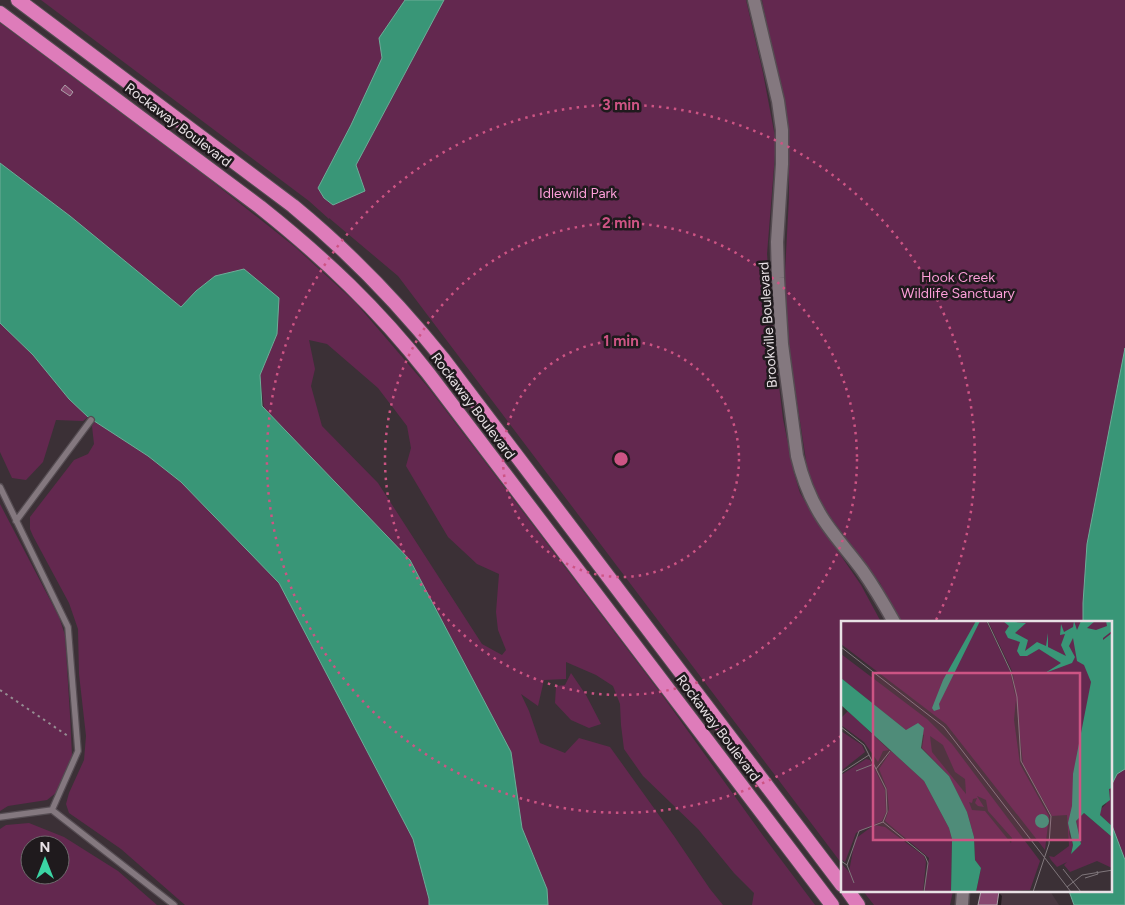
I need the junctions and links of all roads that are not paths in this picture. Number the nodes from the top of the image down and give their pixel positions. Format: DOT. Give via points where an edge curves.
graph roads {
  1 [pos="18,0"];
  2 [pos="754,0"];
  3 [pos="0,13"];
  4 [pos="91,420"];
  5 [pos="0,487"];
  6 [pos="2,496"];
  7 [pos="16,521"];
  8 [pos="893,621"];
  9 [pos="52,810"];
  10 [pos="0,817"];
  11 [pos="841,883"];
  12 [pos="849,892"];
  13 [pos="964,892"];
  14 [pos="174,905"];
  15 [pos="832,905"];
  16 [pos="858,905"];
  17 [pos="962,905"];
  1 -- 11 [label="highway, Rockaway Boulevard" via="293,206 386,292 444,360"];
  2 -- 8 [label="street, Brookville Boulevard" via="782,130 778,278 782,344 802,474 820,515 866,577"];
  3 -- 15 [label="highway, Rockaway Boulevard" via="288,229 375,311 428,374"];
  4 -- 7 [label="lane"];
  5 -- 6 [label="lane"];
  6 -- 7 [label="lane"];
  7 -- 9 [label="lane" via="68,627 78,751"];
  9 -- 10 [label="lane"];
  9 -- 14 [label="lane"];
  12 -- 16 [label="highway"];
  13 -- 17 [label="street"];
}
